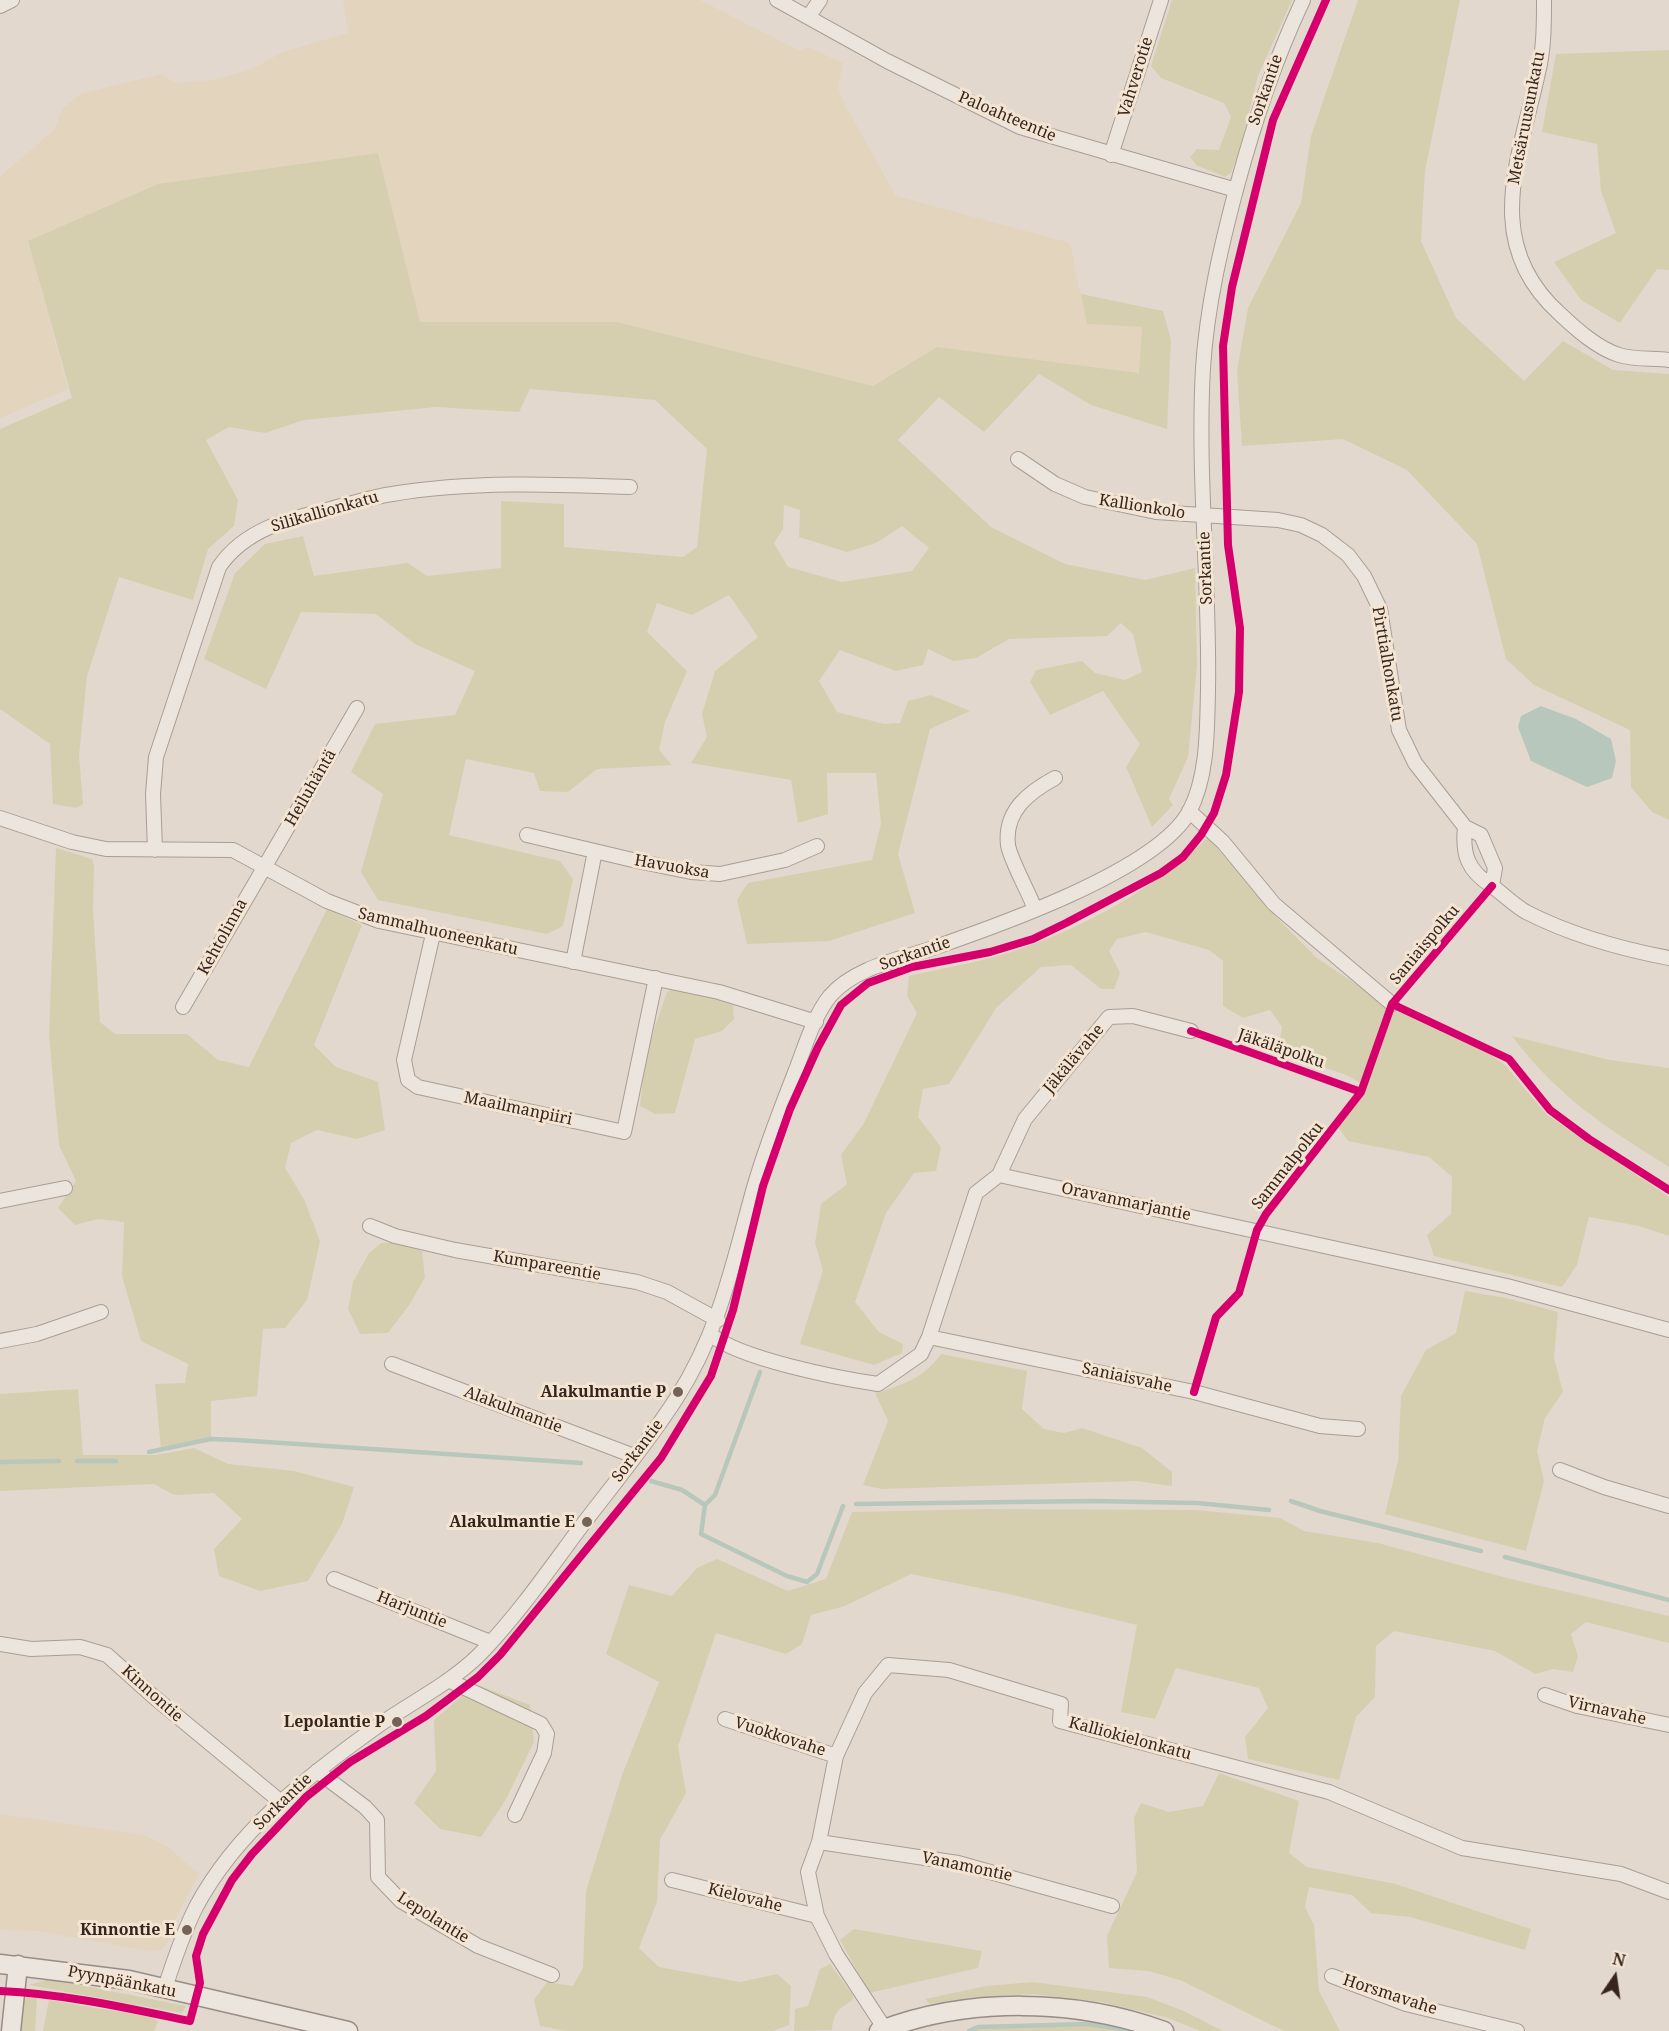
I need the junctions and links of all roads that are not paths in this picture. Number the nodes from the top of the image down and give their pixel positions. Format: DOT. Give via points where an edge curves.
graph roads {
  1 [pos="12,0"];
  2 [pos="777,0"];
  3 [pos="820,0"];
  4 [pos="1161,0"];
  5 [pos="1304,0"];
  6 [pos="1544,0"];
  7 [pos="0,6"];
  8 [pos="809,16"];
  9 [pos="1111,155"];
  10 [pos="1236,190"];
  11 [pos="1669,360"];
  12 [pos="1018,459"];
  13 [pos="630,487"];
  14 [pos="1205,516"];
  15 [pos="357,708"];
  16 [pos="1055,778"];
  17 [pos="1189,811"];
  18 [pos="0,818"];
  19 [pos="1466,827"];
  20 [pos="527,835"];
  21 [pos="817,846"];
  22 [pos="155,850"];
  23 [pos="595,851"];
  24 [pos="263,866"];
  25 [pos="1492,886"];
  26 [pos="1035,909"];
  27 [pos="433,934"];
  28 [pos="1669,958"];
  29 [pos="573,962"];
  30 [pos="656,978"];
  31 [pos="1392,1004"];
  32 [pos="183,1007"];
  33 [pos="816,1022"];
  34 [pos="1191,1031"];
  35 [pos="999,1175"];
  36 [pos="65,1188"];
  37 [pos="0,1201"];
  38 [pos="370,1226"];
  39 [pos="100,1312"];
  40 [pos="718,1320"];
  41 [pos="1669,1330"];
  42 [pos="711,1335"];
  43 [pos="929,1337"];
  44 [pos="0,1341"];
  45 [pos="392,1364"];
  46 [pos="1358,1429"];
  47 [pos="634,1456"];
  48 [pos="1560,1470"];
  49 [pos="1669,1506"];
  50 [pos="334,1579"];
  51 [pos="490,1642"];
  52 [pos="0,1644"];
  53 [pos="448,1680"];
  54 [pos="1545,1695"];
  55 [pos="725,1719"];
  56 [pos="1669,1725"];
  57 [pos="836,1756"];
  58 [pos="317,1771"];
  59 [pos="281,1802"];
  60 [pos="515,1815"];
  61 [pos="819,1842"];
  62 [pos="672,1880"];
  63 [pos="1669,1892"];
  64 [pos="1112,1905"];
  65 [pos="817,1916"];
  66 [pos="9,1965"];
  67 [pos="552,1975"];
  68 [pos="1332,1976"];
  69 [pos="165,1988"];
  70 [pos="882,2030"];
  71 [pos="11,2031"];
  72 [pos="348,2031"];
  73 [pos="1164,2031"];
  74 [pos="1517,2031"];
  1 -- 7 [label="street"];
  2 -- 8 [label="street, Paloahteentie"];
  3 -- 8 [label="street"];
  4 -- 9 [label="street, Vahverotie"];
  5 -- 10 [label="street, Sorkantie" via="1264,91"];
  6 -- 11 [label="street, Metsäruusunkatu" via="1539,70 1514,169 1511,198 1510,218 1522,259 1541,297 1580,332 1619,356"];
  8 -- 9 [label="street, Paloahteentie" via="887,61 1020,127"];
  9 -- 10 [label="street, Paloahteentie"];
  10 -- 14 [label="street, Sorkantie" via="1207,326 1203,371"];
  12 -- 14 [label="street, Kallionkolo" via="1055,484 1084,497 1156,512"];
  13 -- 22 [label="street, Silikallionkatu" via="486,486 391,494 275,524 237,546 219,567 156,757"];
  14 -- 17 [label="street, Sorkantie" via="1206,743"];
  14 -- 19 [label="street, Pirttialhonkatu" via="1255,517 1301,525 1348,555 1364,576 1380,609 1399,730 1415,763"];
  15 -- 24 [label="street, Heiluhäntä"];
  16 -- 26 [label="street" via="1028,792 1012,815 1008,845"];
  17 -- 26 [label="street, Sorkantie" via="1175,830 1119,870"];
  17 -- 31 [label="street" via="1223,842 1274,904"];
  18 -- 22 [label="street, Sammalhuoneenkatu" via="89,847"];
  19 -- 25 [label="street, Pirttialhonkatu" via="1480,835 1484,843 1495,868"];
  19 -- 25 [label="street" via="1462,848 1476,876"];
  20 -- 23 [label="street, Havuoksa"];
  21 -- 23 [label="street, Havuoksa" via="785,860 720,874 692,872"];
  22 -- 24 [label="street, Sammalhuoneenkatu" via="233,850"];
  23 -- 29 [label="street"];
  24 -- 27 [label="street, Sammalhuoneenkatu" via="348,911"];
  24 -- 32 [label="street, Kehtolinna"];
  25 -- 28 [label="street" via="1524,911 1555,925"];
  26 -- 33 [label="street, Sorkantie" via="871,969 830,996"];
  27 -- 29 [label="street, Sammalhuoneenkatu"];
  27 -- 30 [label="street, Maailmanpiiri" via="404,1059 408,1080 418,1087 624,1132"];
  29 -- 30 [label="street, Sammalhuoneenkatu"];
  30 -- 33 [label="street, Sammalhuoneenkatu" via="719,992"];
  33 -- 40 [label="street, Sorkantie" via="755,1183"];
  34 -- 35 [label="street, Jäkälävahe" via="1141,1017 1108,1017 1025,1119"];
  35 -- 41 [label="street, Oravanmarjantie" via="1507,1286"];
  35 -- 43 [label="street" via="976,1193"];
  36 -- 37 [label="street"];
  38 -- 40 [label="street, Kumpareentie" via="455,1250 637,1282 667,1292"];
  39 -- 44 [label="street" via="37,1334"];
  40 -- 42 [label="street, Sorkantie"];
  42 -- 43 [label="street" via="723,1344 760,1356 838,1378 878,1384 921,1354"];
  42 -- 47 [label="street, Sorkantie" via="674,1402"];
  43 -- 46 [label="street, Saniaisvahe" via="1194,1392 1320,1426"];
  45 -- 47 [label="street, Alakulmantie"];
  47 -- 51 [label="street, Sorkantie"];
  48 -- 49 [label="street"];
  50 -- 51 [label="street, Harjuntie"];
  51 -- 53 [label="street, Sorkantie"];
  52 -- 59 [label="street, Kinnontie" via="31,1649 80,1647 107,1655"];
  53 -- 58 [label="street, Sorkantie"];
  53 -- 60 [label="street" via="541,1724 547,1734 544,1753"];
  54 -- 56 [label="street, Virnavahe" via="1577,1706"];
  55 -- 57 [label="street, Vuokkovahe"];
  57 -- 61 [label="street, Kalliokielonkatu"];
  57 -- 63 [label="street, Kalliokielonkatu" via="865,1693 888,1665 950,1670 1061,1704 1060,1721 1329,1792 1462,1848 1621,1874"];
  58 -- 59 [label="street, Sorkantie"];
  58 -- 67 [label="street, Lepolantie" via="377,1820 378,1877 401,1901 478,1946"];
  59 -- 69 [label="street, Sorkantie" via="243,1842 198,1904 179,1943"];
  61 -- 64 [label="street, Vanamontie" via="958,1863"];
  61 -- 65 [label="street, Kalliokielonkatu" via="808,1872"];
  62 -- 65 [label="street, Kielovahe"];
  65 -- 70 [label="street, Kalliokielonkatu"];
  66 -- 69 [label="main road, Pyynpäänkatu"];
  66 -- 71 [label="main road"];
  68 -- 74 [label="street, Horsmavahe" via="1406,2004"];
  69 -- 72 [label="main road, Pyynpäänkatu"];
  70 -- 73 [label="main road" via="921,2017 1030,2006 1112,2016"];
}
